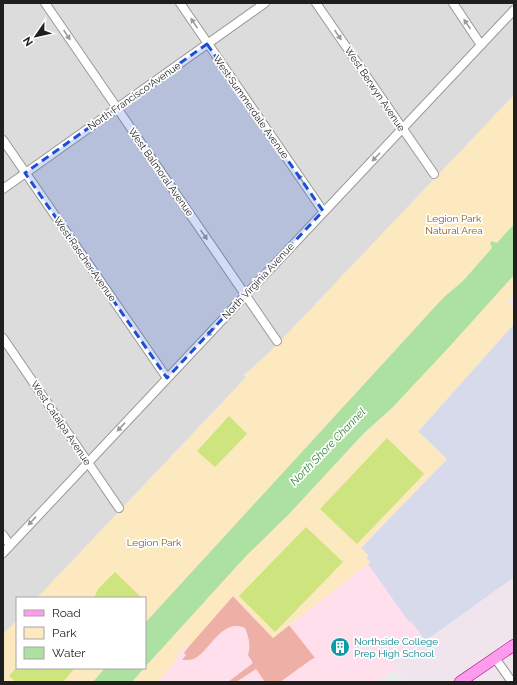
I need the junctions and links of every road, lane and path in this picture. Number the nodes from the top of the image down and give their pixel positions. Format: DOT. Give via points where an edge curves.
graph roads {
  1 [pos="45,3"];
  2 [pos="180,3"];
  3 [pos="265,3"];
  4 [pos="316,3"];
  5 [pos="453,3"];
  6 [pos="514,10"];
  7 [pos="208,44"];
  8 [pos="481,44"];
  9 [pos="117,108"];
  10 [pos="403,129"];
  11 [pos="3,140"];
  12 [pos="25,173"];
  13 [pos="434,174"];
  14 [pos="3,188"];
  15 [pos="323,211"];
  16 [pos="246,295"];
  17 [pos="3,338"];
  18 [pos="277,341"];
  19 [pos="167,378"];
  20 [pos="88,462"];
  21 [pos="119,508"];
  22 [pos="3,535"];
  23 [pos="10,545"];
  24 [pos="3,553"];
  25 [pos="514,645"];
  26 [pos="495,658"];
  27 [pos="460,682"];
  28 [pos="512,682"];
  1 -- 9 [label="street, West Balmoral Avenue, one-way"];
  7 -- 2 [label="street, West Summerdale Avenue, one-way"];
  3 -- 7 [label="street, North Francisco Avenue"];
  4 -- 10 [label="street, West Berwyn Avenue, one-way"];
  8 -- 5 [label="street, one-way"];
  6 -- 8 [label="street, North Virginia Avenue"];
  7 -- 9 [label="street, North Francisco Avenue"];
  15 -- 7 [label="street, West Summerdale Avenue, one-way"];
  8 -- 10 [label="street, North Virginia Avenue"];
  9 -- 12 [label="street, North Francisco Avenue"];
  9 -- 16 [label="street, West Balmoral Avenue, one-way"];
  10 -- 13 [label="street, West Berwyn Avenue"];
  10 -- 15 [label="street, North Virginia Avenue, one-way"];
  11 -- 12 [label="street, West Rascher Avenue"];
  12 -- 14 [label="street, North Francisco Avenue"];
  12 -- 19 [label="street, West Rascher Avenue"];
  15 -- 16 [label="street, North Virginia Avenue"];
  16 -- 18 [label="street, West Balmoral Avenue"];
  16 -- 19 [label="street, North Virginia Avenue, one-way"];
  17 -- 20 [label="street, West Catalpa Avenue"];
  19 -- 20 [label="street, North Virginia Avenue, one-way"];
  20 -- 21 [label="street, West Catalpa Avenue"];
  20 -- 23 [label="street, North Virginia Avenue, one-way"];
  22 -- 23 [label="street"];
  23 -- 24 [label="street, North Virginia Avenue"];
  25 -- 26 [label="main road"];
  26 -- 27 [label="main road"];
  26 -- 28 [label="street"];
}
